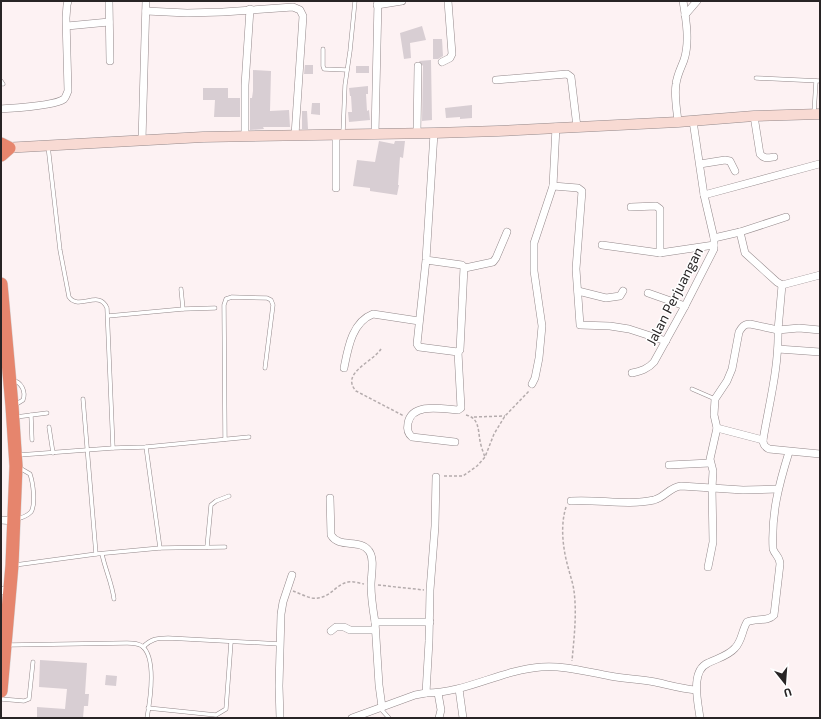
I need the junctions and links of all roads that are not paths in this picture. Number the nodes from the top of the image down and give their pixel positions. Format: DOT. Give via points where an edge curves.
graph roads {
  1 [pos="68,1"];
  2 [pos="109,1"];
  3 [pos="146,1"];
  4 [pos="355,1"];
  5 [pos="402,1"];
  6 [pos="448,1"];
  7 [pos="683,1"];
  8 [pos="697,1"];
  9 [pos="378,3"];
  10 [pos="250,9"];
  11 [pos="146,11"];
  12 [pos="685,14"];
  13 [pos="109,22"];
  14 [pos="67,26"];
  15 [pos="324,49"];
  16 [pos="110,61"];
  17 [pos="442,62"];
  18 [pos="418,66"];
  19 [pos="347,70"];
  20 [pos="756,78"];
  21 [pos="496,80"];
  22 [pos="818,81"];
  23 [pos="1,109"];
  24 [pos="817,114"];
  25 [pos="754,116"];
  26 [pos="693,121"];
  27 [pos="678,122"];
  28 [pos="556,127"];
  29 [pos="577,127"];
  30 [pos="434,133"];
  31 [pos="375,134"];
  32 [pos="417,134"];
  33 [pos="295,135"];
  34 [pos="340,135"];
  35 [pos="245,136"];
  36 [pos="142,140"];
  37 [pos="48,144"];
  38 [pos="3,149"];
  39 [pos="774,157"];
  40 [pos="700,164"];
  41 [pos="819,164"];
  42 [pos="735,172"];
  43 [pos="553,186"];
  44 [pos="336,188"];
  45 [pos="704,195"];
  46 [pos="631,207"];
  47 [pos="786,217"];
  48 [pos="507,232"];
  49 [pos="740,232"];
  50 [pos="714,241"];
  51 [pos="602,245"];
  52 [pos="660,253"];
  53 [pos="426,260"];
  54 [pos="465,268"];
  55 [pos="820,275"];
  56 [pos="1,284"];
  57 [pos="782,285"];
  58 [pos="181,289"];
  59 [pos="578,291"];
  60 [pos="624,291"];
  61 [pos="648,293"];
  62 [pos="685,306"];
  63 [pos="215,308"];
  64 [pos="183,309"];
  65 [pos="108,316"];
  66 [pos="419,321"];
  67 [pos="778,330"];
  68 [pos="820,330"];
  69 [pos="666,341"];
  70 [pos="778,349"];
  71 [pos="458,352"];
  72 [pos="820,352"];
  73 [pos="265,368"];
  74 [pos="344,368"];
  75 [pos="632,373"];
  76 [pos="532,384"];
  77 [pos="692,389"];
  78 [pos="84,399"];
  79 [pos="715,399"];
  80 [pos="13,412"];
  81 [pos="47,413"];
  82 [pos="31,415"];
  83 [pos="49,427"];
  84 [pos="716,428"];
  85 [pos="249,437"];
  86 [pos="224,439"];
  87 [pos="32,440"];
  88 [pos="763,440"];
  89 [pos="455,442"];
  90 [pos="146,447"];
  91 [pos="113,448"];
  92 [pos="87,450"];
  93 [pos="789,452"];
  94 [pos="53,454"];
  95 [pos="820,454"];
  96 [pos="16,461"];
  97 [pos="710,463"];
  98 [pos="669,465"];
  99 [pos="436,477"];
  100 [pos="712,488"];
  101 [pos="778,489"];
  102 [pos="229,496"];
  103 [pos="330,498"];
  104 [pos="571,501"];
  105 [pos="1,520"];
  106 [pos="14,521"];
  107 [pos="207,547"];
  108 [pos="225,547"];
  109 [pos="160,548"];
  110 [pos="96,554"];
  111 [pos="102,554"];
  112 [pos="12,565"];
  113 [pos="708,567"];
  114 [pos="292,575"];
  115 [pos="5,591"];
  116 [pos="114,599"];
  117 [pos="430,622"];
  118 [pos="375,626"];
  119 [pos="331,631"];
  120 [pos="231,642"];
  121 [pos="280,644"];
  122 [pos="4,645"];
  123 [pos="143,647"];
  124 [pos="2,659"];
  125 [pos="33,662"];
  126 [pos="458,689"];
  127 [pos="696,690"];
  128 [pos="1,691"];
  129 [pos="426,693"];
  130 [pos="438,693"];
  131 [pos="1,699"];
  132 [pos="381,707"];
  133 [pos="148,708"];
  134 [pos="147,718"];
  135 [pos="280,718"];
  136 [pos="352,718"];
  137 [pos="389,718"];
  138 [pos="439,718"];
  139 [pos="463,718"];
  140 [pos="700,718"];
  1 -- 14 [label="street"];
  2 -- 13 [label="street"];
  3 -- 11 [label="street"];
  4 -- 19 [label="lane"];
  5 -- 9 [label="street"];
  6 -- 17 [label="street" via="452,54"];
  7 -- 12 [label="street"];
  8 -- 12 [label="street"];
  9 -- 31 [label="street"];
  10 -- 11 [label="street" via="194,13"];
  10 -- 33 [label="street" via="293,7 302,13"];
  10 -- 35 [label="street" via="245,85"];
  11 -- 36 [label="street"];
  12 -- 27 [label="street" via="687,48 676,85"];
  13 -- 14 [label="street"];
  13 -- 16 [label="street"];
  14 -- 23 [label="street" via="68,90 64,99 50,104"];
  15 -- 19 [label="lane" via="324,68"];
  18 -- 32 [label="street"];
  19 -- 34 [label="lane"];
  20 -- 22 [label="lane"];
  21 -- 29 [label="street" via="570,75"];
  22 -- 24 [label="lane"];
  24 -- 25 [label="street"];
  25 -- 26 [label="street"];
  25 -- 39 [label="street" via="760,154 766,158"];
  26 -- 27 [label="street"];
  26 -- 40 [label="street, Jalan Perjuangan"];
  27 -- 29 [label="street"];
  28 -- 29 [label="street"];
  28 -- 30 [label="street"];
  28 -- 43 [label="street"];
  30 -- 32 [label="street"];
  30 -- 53 [label="street"];
  31 -- 32 [label="street"];
  31 -- 34 [label="street"];
  33 -- 34 [label="street"];
  33 -- 35 [label="street"];
  34 -- 44 [label="street"];
  35 -- 36 [label="street"];
  36 -- 37 [label="street"];
  37 -- 38 [label="street"];
  37 -- 65 [label="lane" via="60,250 69,297 76,302 103,301"];
  40 -- 42 [label="street" via="725,160 730,162"];
  40 -- 45 [label="street, Jalan Perjuangan"];
  41 -- 45 [label="street"];
  43 -- 59 [label="street" via="578,188 582,191 576,269"];
  43 -- 76 [label="street" via="534,243 534,271 542,326 539,358"];
  45 -- 50 [label="street, Jalan Perjuangan"];
  46 -- 52 [label="street" via="656,206 660,209"];
  47 -- 49 [label="street"];
  48 -- 54 [label="street" via="493,262"];
  49 -- 50 [label="street"];
  49 -- 57 [label="street" via="745,253"];
  50 -- 52 [label="street"];
  50 -- 62 [label="street, Jalan Perjuangan" via="713,253"];
  51 -- 52 [label="street"];
  53 -- 54 [label="street" via="462,265"];
  53 -- 66 [label="street"];
  54 -- 71 [label="street"];
  55 -- 57 [label="street"];
  56 -- 80 [label="highway"];
  57 -- 67 [label="street"];
  58 -- 64 [label="lane"];
  59 -- 60 [label="street" via="606,298 620,296"];
  59 -- 69 [label="street" via="580,325 629,329"];
  61 -- 62 [label="street"];
  62 -- 69 [label="street, Jalan Perjuangan"];
  63 -- 64 [label="lane"];
  64 -- 65 [label="lane"];
  65 -- 91 [label="lane"];
  66 -- 71 [label="street" via="418,346"];
  66 -- 74 [label="street" via="373,314 367,316 351,338"];
  67 -- 68 [label="street"];
  67 -- 70 [label="street"];
  67 -- 79 [label="street" via="750,324 742,327 728,381"];
  69 -- 75 [label="street, Jalan Perjuangan" via="651,366"];
  70 -- 72 [label="street"];
  70 -- 88 [label="street"];
  71 -- 89 [label="street" via="461,408 417,410 409,419 408,432 412,437"];
  73 -- 86 [label="lane" via="273,305 271,300 232,297 226,299"];
  77 -- 79 [label="lane"];
  78 -- 92 [label="lane"];
  79 -- 84 [label="street"];
  80 -- 82 [label="lane"];
  80 -- 96 [label="highway"];
  81 -- 82 [label="lane"];
  82 -- 87 [label="lane"];
  83 -- 94 [label="lane"];
  84 -- 88 [label="street"];
  84 -- 97 [label="street"];
  85 -- 86 [label="lane"];
  86 -- 90 [label="lane"];
  88 -- 93 [label="street" via="766,448"];
  90 -- 91 [label="lane"];
  90 -- 109 [label="lane"];
  91 -- 92 [label="lane"];
  92 -- 94 [label="lane"];
  92 -- 110 [label="lane"];
  93 -- 95 [label="street"];
  93 -- 101 [label="street"];
  94 -- 96 [label="lane"];
  96 -- 106 [label="highway"];
  96 -- 106 [label="lane" via="30,474 33,483 33,506 31,512"];
  97 -- 98 [label="street"];
  97 -- 100 [label="street" via="713,471"];
  99 -- 117 [label="street"];
  100 -- 101 [label="street"];
  100 -- 104 [label="street" via="675,486 661,497 635,502"];
  100 -- 113 [label="street" via="713,542"];
  101 -- 127 [label="street" via="772,545 780,564 774,615 769,619 746,622 736,648 700,670"];
  102 -- 107 [label="lane" via="211,505"];
  103 -- 118 [label="street" via="333,538 338,542 361,545 369,550 372,558 371,585"];
  105 -- 106 [label="street"];
  106 -- 112 [label="highway"];
  107 -- 108 [label="lane"];
  107 -- 109 [label="lane"];
  109 -- 111 [label="lane"];
  110 -- 111 [label="lane"];
  110 -- 112 [label="lane"];
  111 -- 116 [label="lane"];
  112 -- 115 [label="highway"];
  114 -- 121 [label="street" via="281,614"];
  115 -- 122 [label="highway"];
  117 -- 118 [label="street"];
  117 -- 129 [label="street"];
  118 -- 119 [label="street" via="350,630 336,627"];
  118 -- 132 [label="street"];
  120 -- 121 [label="lane"];
  120 -- 123 [label="lane" via="155,638"];
  120 -- 133 [label="lane" via="226,709 223,712 216,715"];
  121 -- 135 [label="street"];
  122 -- 123 [label="lane" via="127,643"];
  122 -- 124 [label="highway"];
  123 -- 133 [label="lane" via="149,658 151,670"];
  124 -- 128 [label="highway"];
  125 -- 131 [label="lane" via="29,699"];
  126 -- 127 [label="street" via="520,670 542,667 571,669"];
  126 -- 130 [label="street"];
  126 -- 139 [label="street"];
  127 -- 140 [label="street"];
  129 -- 130 [label="street"];
  129 -- 132 [label="street"];
  130 -- 138 [label="street"];
  132 -- 136 [label="street"];
  132 -- 137 [label="lane"];
  133 -- 134 [label="lane"];
}
